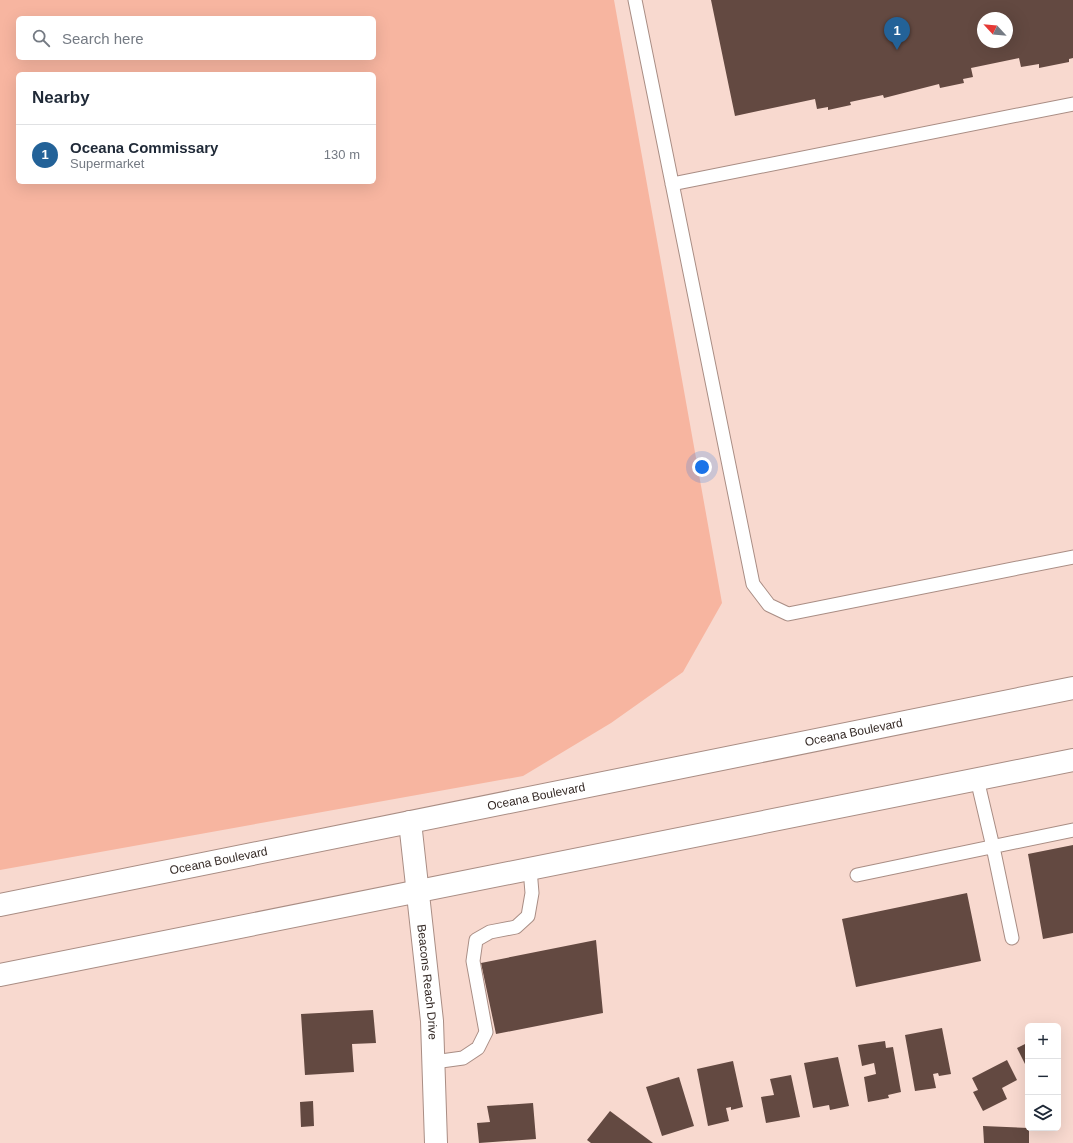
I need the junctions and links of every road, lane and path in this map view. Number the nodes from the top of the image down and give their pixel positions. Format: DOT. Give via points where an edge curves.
graph roads {
  1 [pos="635,0"];
  2 [pos="1073,104"];
  3 [pos="672,184"];
  4 [pos="1073,557"];
  5 [pos="1073,688"];
  6 [pos="1073,760"];
  7 [pos="977,780"];
  8 [pos="410,822"];
  9 [pos="1073,830"];
  10 [pos="992,847"];
  11 [pos="530,869"];
  12 [pos="858,875"];
  13 [pos="417,891"];
  14 [pos="0,905"];
  15 [pos="1012,938"];
  16 [pos="0,975"];
  17 [pos="434,1062"];
  18 [pos="436,1143"];
  1 -- 3 [label="lane"];
  2 -- 3 [label="lane"];
  3 -- 4 [label="lane" via="753,584 769,605 788,614"];
  5 -- 8 [label="main road, Oceana Boulevard"];
  6 -- 7 [label="main road"];
  7 -- 10 [label="lane"];
  7 -- 11 [label="main road"];
  8 -- 13 [label="main road, Beacons Reach Drive"];
  8 -- 14 [label="main road, Oceana Boulevard"];
  9 -- 10 [label="lane"];
  10 -- 12 [label="lane"];
  10 -- 15 [label="lane"];
  11 -- 13 [label="main road"];
  11 -- 17 [label="lane" via="532,893 528,916 516,927 490,932 476,940 473,961 486,1032 478,1048 463,1058"];
  13 -- 16 [label="main road"];
  13 -- 17 [label="main road, Beacons Reach Drive" via="432,1021"];
  17 -- 18 [label="main road, Beacons Reach Drive"];
}
